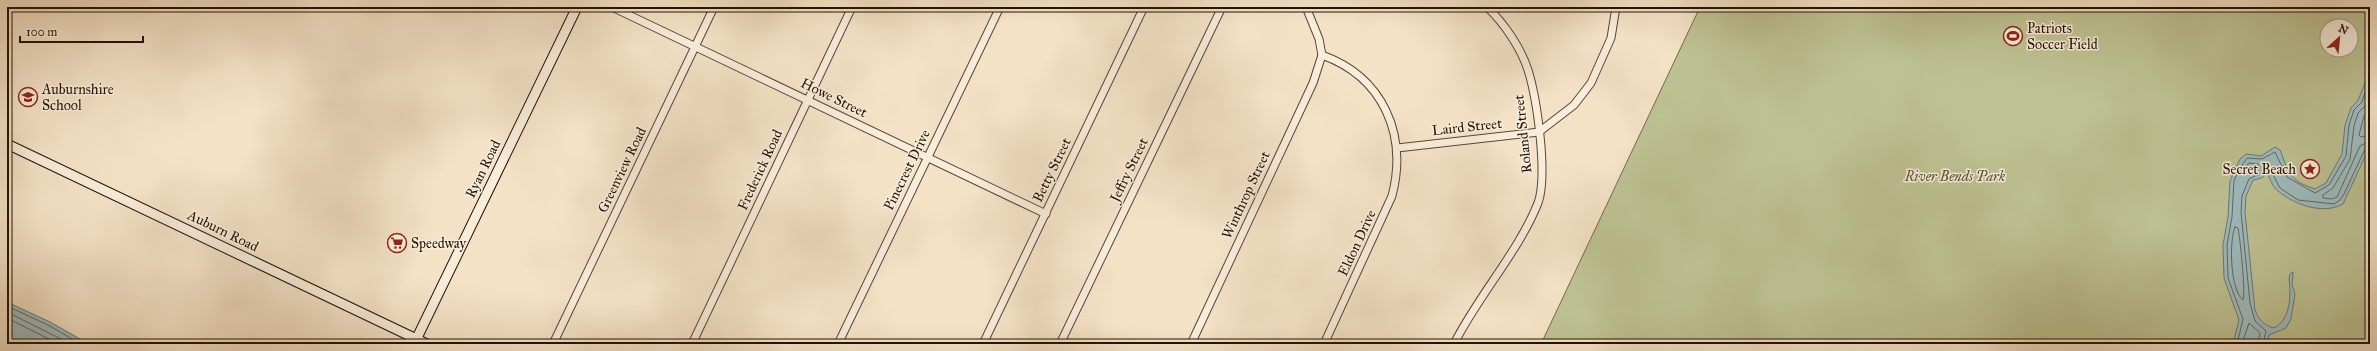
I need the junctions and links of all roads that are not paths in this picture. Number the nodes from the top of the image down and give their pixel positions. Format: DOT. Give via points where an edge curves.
graph roads {
  1 [pos="577,7"];
  2 [pos="612,7"];
  3 [pos="714,7"];
  4 [pos="852,7"];
  5 [pos="1000,7"];
  6 [pos="1144,7"];
  7 [pos="1222,7"];
  8 [pos="1306,7"];
  9 [pos="1487,7"];
  10 [pos="1616,7"];
  11 [pos="695,47"];
  12 [pos="1322,55"];
  13 [pos="808,100"];
  14 [pos="1539,132"];
  15 [pos="7,144"];
  16 [pos="1397,148"];
  17 [pos="928,158"];
  18 [pos="1046,214"];
  19 [pos="415,342"];
  20 [pos="1457,343"];
  21 [pos="427,344"];
  22 [pos="553,344"];
  23 [pos="692,344"];
  24 [pos="838,344"];
  25 [pos="983,344"];
  26 [pos="1060,344"];
  27 [pos="1191,344"];
  28 [pos="1324,344"];
  1 -- 19 [label="main road, Ryan Road"];
  2 -- 11 [label="street, Howe Street"];
  3 -- 11 [label="street, Greenview Road"];
  4 -- 13 [label="street, Frederick Road"];
  5 -- 17 [label="street, Pinecrest Drive"];
  6 -- 18 [label="street, Betty Street"];
  7 -- 26 [label="street, Jeffry Street"];
  8 -- 12 [label="street" via="1319,39"];
  9 -- 14 [label="street, Roland Street" via="1506,30 1528,70"];
  10 -- 14 [label="street" via="1611,38 1591,83 1574,105"];
  11 -- 13 [label="street, Howe Street"];
  11 -- 22 [label="street, Greenview Road"];
  12 -- 16 [label="street, Eldon Drive" via="1336,60 1371,86 1387,112"];
  12 -- 27 [label="street, Winthrop Street" via="1313,82"];
  13 -- 17 [label="street, Howe Street"];
  13 -- 23 [label="street, Frederick Road"];
  14 -- 16 [label="street, Laird Street"];
  14 -- 20 [label="street, Roland Street" via="1542,177 1538,201 1525,228 1469,315"];
  15 -- 19 [label="main road, Auburn Road"];
  16 -- 28 [label="street, Eldon Drive" via="1397,171 1392,196"];
  17 -- 18 [label="street, Howe Street"];
  17 -- 24 [label="street, Pinecrest Drive"];
  18 -- 25 [label="street, Betty Street"];
  19 -- 21 [label="main road, Auburn Road"];
}
